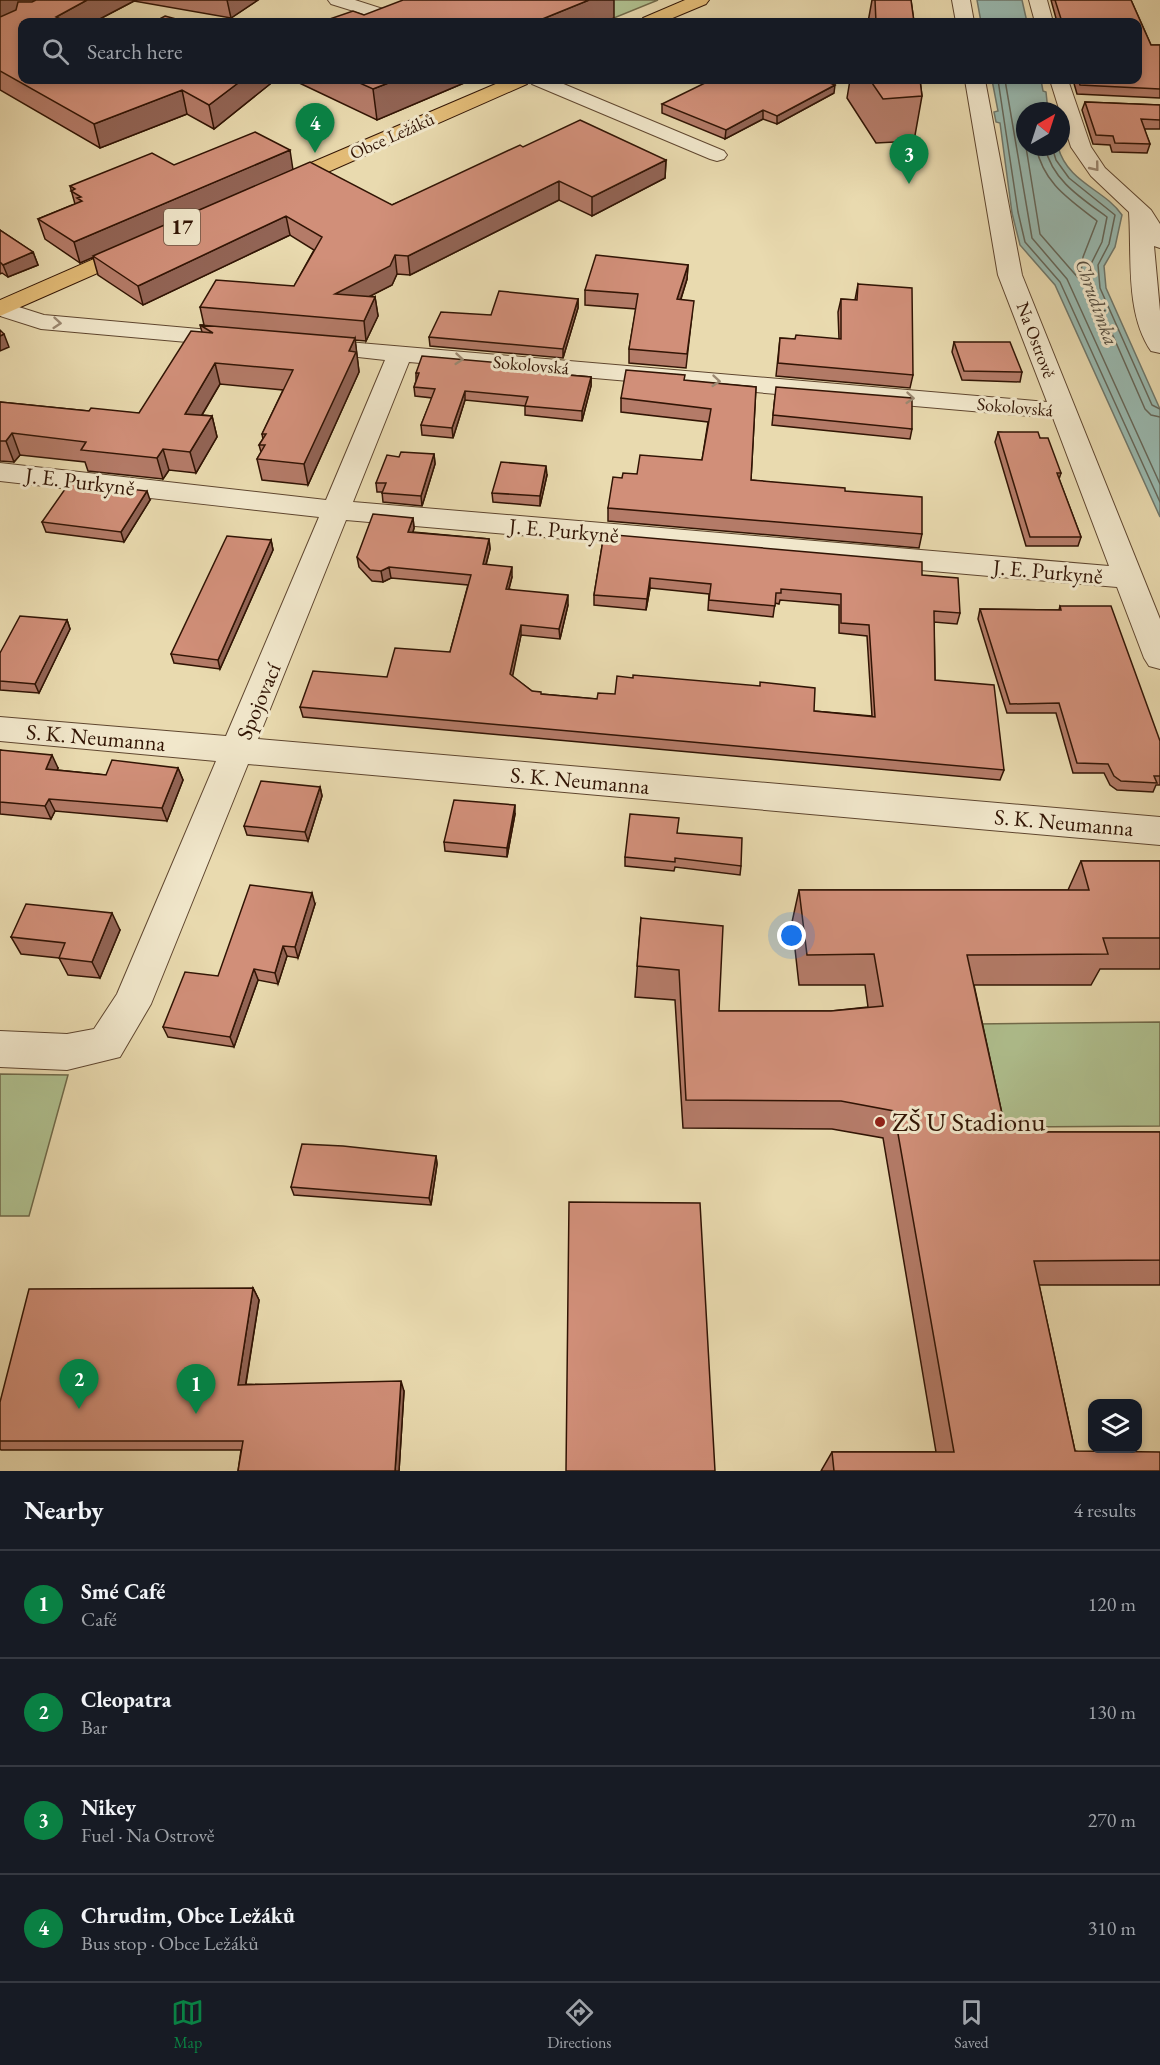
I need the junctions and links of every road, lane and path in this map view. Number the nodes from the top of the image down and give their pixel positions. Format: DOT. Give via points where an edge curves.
graph roads {
  1 [pos="337,0"];
  2 [pos="700,0"];
  3 [pos="961,0"];
  4 [pos="1038,0"];
  5 [pos="393,18"];
  6 [pos="658,18"];
  7 [pos="964,18"];
  8 [pos="1043,18"];
  9 [pos="511,84"];
  10 [pos="548,84"];
  11 [pos="976,84"];
  12 [pos="1060,84"];
  13 [pos="1064,101"];
  14 [pos="1089,102"];
  15 [pos="717,155"];
  16 [pos="257,194"];
  17 [pos="1140,210"];
  18 [pos="1160,241"];
  19 [pos="150,242"];
  20 [pos="0,308"];
  21 [pos="250,340"];
  22 [pos="284,344"];
  23 [pos="1160,346"];
  24 [pos="400,354"];
  25 [pos="1064,411"];
  26 [pos="0,471"];
  27 [pos="338,510"];
  28 [pos="1129,578"];
  29 [pos="1160,658"];
  30 [pos="0,729"];
  31 [pos="238,750"];
  32 [pos="1160,831"];
  33 [pos="0,1049"];
  1 -- 5 [label="street"];
  2 -- 6 [label="main road"];
  3 -- 7 [label="street"];
  4 -- 8 [label="street"];
  9 -- 16 [label="main road, Obce Ležáků"];
  10 -- 15 [label="street"];
  11 -- 25 [label="street, Na Ostrově" via="1008,266"];
  12 -- 13 [label="street"];
  13 -- 14 [label="street"];
  13 -- 17 [label="street, one-way" via="1077,139 1093,165"];
  17 -- 18 [label="street"];
  17 -- 23 [label="street" via="1144,298"];
  19 -- 20 [label="main road, 17"];
  20 -- 21 [label="street, one-way" via="41,322"];
  22 -- 24 [label="street, Sokolovská"];
  24 -- 25 [label="street, Sokolovská, one-way"];
  24 -- 27 [label="street, Spojovací"];
  25 -- 28 [label="street, Na Ostrově"];
  26 -- 27 [label="street, J. E. Purkyně"];
  27 -- 28 [label="street, J. E. Purkyně"];
  27 -- 31 [label="street, Spojovací"];
  28 -- 29 [label="street, Na Ostrově"];
  30 -- 31 [label="street, S. K. Neumanna"];
  31 -- 32 [label="street, S. K. Neumanna"];
  31 -- 33 [label="street, Spojovací" via="132,1004 106,1044 67,1052"];
}
